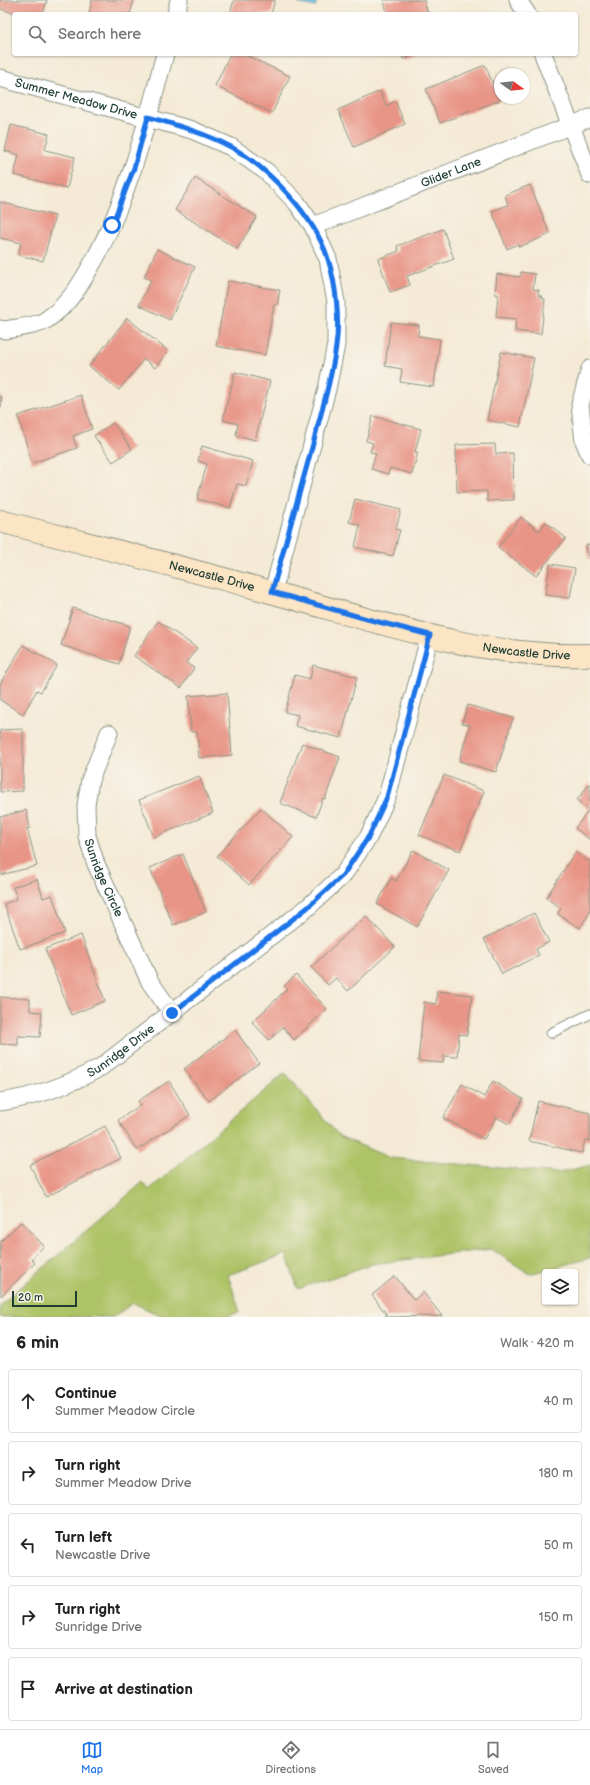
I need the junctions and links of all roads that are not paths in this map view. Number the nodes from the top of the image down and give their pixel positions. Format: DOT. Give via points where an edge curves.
graph roads {
  1 [pos="179,0"];
  2 [pos="518,0"];
  3 [pos="176,12"];
  4 [pos="526,12"];
  5 [pos="164,56"];
  6 [pos="544,56"];
  7 [pos="0,78"];
  8 [pos="148,117"];
  9 [pos="590,118"];
  10 [pos="571,124"];
  11 [pos="590,175"];
  12 [pos="312,226"];
  13 [pos="0,329"];
  14 [pos="590,369"];
  15 [pos="590,455"];
  16 [pos="0,521"];
  17 [pos="272,592"];
  18 [pos="430,635"];
  19 [pos="590,655"];
  20 [pos="109,733"];
  21 [pos="172,1013"];
  22 [pos="590,1014"];
  23 [pos="551,1033"];
  24 [pos="0,1102"];
  1 -- 3 [label="street"];
  2 -- 4 [label="street"];
  5 -- 8 [label="street"];
  6 -- 10 [label="street"];
  7 -- 8 [label="street, Summer Meadow Drive"];
  8 -- 12 [label="street, Summer Meadow Drive" via="192,130 231,147 267,172 297,203"];
  8 -- 13 [label="street" via="134,168 112,225 68,303 44,321"];
  9 -- 10 [label="street, Glider Lane"];
  10 -- 11 [label="street"];
  10 -- 12 [label="street, Glider Lane"];
  12 -- 17 [label="street, Summer Meadow Drive" via="328,259 336,302 336,345 328,389"];
  14 -- 15 [label="street" via="580,405 584,441"];
  16 -- 17 [label="street, Newcastle Drive"];
  17 -- 18 [label="street, Newcastle Drive"];
  18 -- 19 [label="street, Newcastle Drive" via="507,651 568,656"];
  18 -- 21 [label="street, Sunridge Drive" via="387,797 369,836 343,875 307,908"];
  20 -- 21 [label="street, Sunridge Circle" via="90,780 86,805 87,836 96,864 150,982"];
  21 -- 24 [label="street, Sunridge Drive" via="101,1067 79,1079 40,1094"];
  22 -- 23 [label="lane"];
}
